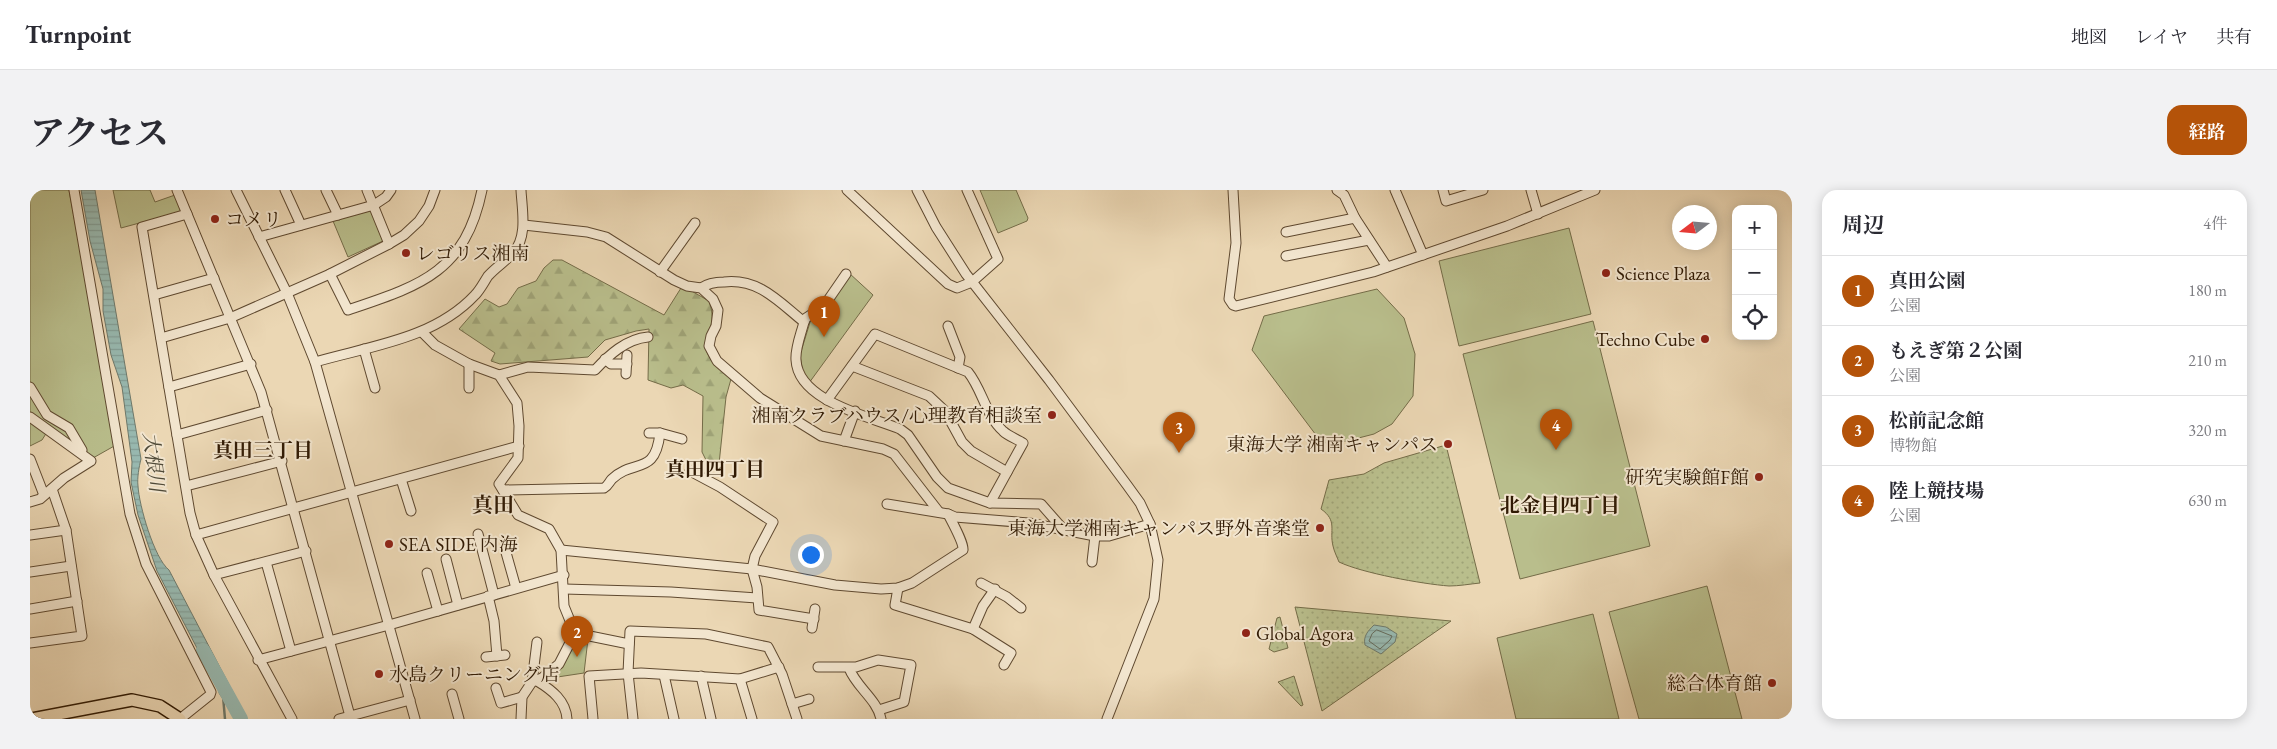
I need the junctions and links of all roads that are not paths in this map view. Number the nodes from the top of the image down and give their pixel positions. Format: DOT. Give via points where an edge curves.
graph roads {
  1 [pos="74,190"];
  2 [pos="177,190"];
  3 [pos="236,190"];
  4 [pos="285,190"];
  5 [pos="326,190"];
  6 [pos="367,190"];
  7 [pos="391,190"];
  8 [pos="435,190"];
  9 [pos="482,190"];
  10 [pos="521,190"];
  11 [pos="847,190"];
  12 [pos="917,190"];
  13 [pos="967,190"];
  14 [pos="1233,190"];
  15 [pos="1337,190"];
  16 [pos="1395,190"];
  17 [pos="1443,190"];
  18 [pos="1484,190"];
  19 [pos="1531,190"];
  20 [pos="1593,190"];
  21 [pos="374,205"];
  22 [pos="187,214"];
  23 [pos="1538,214"];
  24 [pos="338,215"];
  25 [pos="1355,218"];
  26 [pos="695,224"];
  27 [pos="301,225"];
  28 [pos="524,225"];
  29 [pos="1286,232"];
  30 [pos="259,237"];
  31 [pos="1369,240"];
  32 [pos="389,244"];
  33 [pos="1423,255"];
  34 [pos="1286,256"];
  35 [pos="1387,267"];
  36 [pos="660,272"];
  37 [pos="330,274"];
  38 [pos="846,274"];
  39 [pos="214,278"];
  40 [pos="972,282"];
  41 [pos="701,288"];
  42 [pos="287,293"];
  43 [pos="154,294"];
  44 [pos="230,318"];
  45 [pos="804,322"];
  46 [pos="948,326"];
  47 [pos="422,332"];
  48 [pos="161,338"];
  49 [pos="648,338"];
  50 [pos="364,349"];
  51 [pos="605,359"];
  52 [pos="315,362"];
  53 [pos="251,364"];
  54 [pos="469,364"];
  55 [pos="627,364"];
  56 [pos="852,366"];
  57 [pos="958,368"];
  58 [pos="499,375"];
  59 [pos="30,387"];
  60 [pos="169,387"];
  61 [pos="375,388"];
  62 [pos="469,388"];
  63 [pos="827,400"];
  64 [pos="267,410"];
  65 [pos="855,411"];
  66 [pos="30,417"];
  67 [pos="649,433"];
  68 [pos="660,433"];
  69 [pos="177,435"];
  70 [pos="682,439"];
  71 [pos="844,441"];
  72 [pos="519,446"];
  73 [pos="81,452"];
  74 [pos="30,459"];
  75 [pos="282,461"];
  76 [pos="690,471"];
  77 [pos="1007,472"];
  78 [pos="401,480"];
  79 [pos="186,486"];
  80 [pos="52,490"];
  81 [pos="503,490"];
  82 [pos="353,493"];
  83 [pos="44,495"];
  84 [pos="30,502"];
  85 [pos="990,503"];
  86 [pos="887,504"];
  87 [pos="294,509"];
  88 [pos="411,511"];
  89 [pos="944,513"];
  90 [pos="1150,524"];
  91 [pos="1063,529"];
  92 [pos="66,530"];
  93 [pos="30,535"];
  94 [pos="196,535"];
  95 [pos="1095,536"];
  96 [pos="478,540"];
  97 [pos="505,549"];
  98 [pos="561,550"];
  99 [pos="306,551"];
  100 [pos="266,562"];
  101 [pos="1092,562"];
  102 [pos="71,566"];
  103 [pos="444,566"];
  104 [pos="752,570"];
  105 [pos="30,572"];
  106 [pos="427,573"];
  107 [pos="214,575"];
  108 [pos="564,575"];
  109 [pos="981,582"];
  110 [pos="516,588"];
  111 [pos="898,588"];
  112 [pos="564,589"];
  113 [pos="995,589"];
  114 [pos="491,596"];
  115 [pos="757,598"];
  116 [pos="78,601"];
  117 [pos="458,605"];
  118 [pos="30,608"];
  119 [pos="1021,608"];
  120 [pos="815,609"];
  121 [pos="438,611"];
  122 [pos="389,625"];
  123 [pos="973,629"];
  124 [pos="575,633"];
  125 [pos="330,640"];
  126 [pos="537,642"];
  127 [pos="30,643"];
  128 [pos="629,644"];
  129 [pos="291,651"];
  130 [pos="486,657"];
  131 [pos="258,660"];
  132 [pos="1004,665"];
  133 [pos="818,667"];
  134 [pos="778,668"];
  135 [pos="849,668"];
  136 [pos="628,673"];
  137 [pos="664,675"];
  138 [pos="701,676"];
  139 [pos="740,679"];
  140 [pos="535,681"];
  141 [pos="496,688"];
  142 [pos="452,694"];
  143 [pos="522,697"];
  144 [pos="410,700"];
  145 [pos="809,700"];
  146 [pos="792,704"];
  147 [pos="880,714"];
  148 [pos="70,716"];
  149 [pos="350,716"];
  150 [pos="32,719"];
  151 [pos="180,719"];
  152 [pos="292,719"];
  153 [pos="339,719"];
  154 [pos="415,719"];
  155 [pos="459,719"];
  156 [pos="521,719"];
  157 [pos="567,719"];
  158 [pos="592,719"];
  159 [pos="633,719"];
  160 [pos="674,719"];
  161 [pos="711,719"];
  162 [pos="752,719"];
  163 [pos="797,719"];
  164 [pos="1107,719"];
  1 -- 151 [label="street" via="130,514 146,564 211,692"];
  2 -- 22 [label="street"];
  3 -- 30 [label="street"];
  4 -- 27 [label="street"];
  5 -- 24 [label="street"];
  6 -- 21 [label="street"];
  7 -- 21 [label="street"];
  8 -- 32 [label="street" via="419,221"];
  9 -- 37 [label="street" via="477,213 459,248 444,265 410,289 348,310"];
  10 -- 28 [label="street"];
  11 -- 40 [label="street" via="948,284 960,288"];
  12 -- 40 [label="street" via="936,227"];
  13 -- 40 [label="street" via="998,259"];
  14 -- 35 [label="street" via="1236,243 1230,299 1233,305"];
  15 -- 25 [label="street" via="1344,195"];
  16 -- 33 [label="street"];
  17 -- 18 [label="street" via="1446,201"];
  19 -- 23 [label="street"];
  20 -- 23 [label="street"];
  21 -- 24 [label="street"];
  21 -- 32 [label="street"];
  22 -- 39 [label="street"];
  22 -- 43 [label="street" via="142,227"];
  23 -- 33 [label="street"];
  24 -- 27 [label="street"];
  25 -- 29 [label="street" via="1331,219 1304,232"];
  25 -- 31 [label="street"];
  26 -- 36 [label="street"];
  27 -- 30 [label="street"];
  28 -- 36 [label="street" via="606,237"];
  28 -- 47 [label="street" via="519,245 489,275 476,294"];
  30 -- 42 [label="street"];
  31 -- 34 [label="street" via="1335,251 1302,257"];
  31 -- 35 [label="street"];
  32 -- 37 [label="street"];
  33 -- 35 [label="street"];
  36 -- 41 [label="street" via="687,286"];
  37 -- 42 [label="street"];
  38 -- 45 [label="street" via="824,306"];
  39 -- 43 [label="street"];
  39 -- 44 [label="street"];
  40 -- 90 [label="street" via="1121,477"];
  41 -- 45 [label="street" via="710,283 744,281 771,296"];
  41 -- 71 [label="street" via="713,299 718,310 709,346 717,361 760,398 821,436"];
  42 -- 44 [label="street"];
  42 -- 52 [label="street"];
  43 -- 48 [label="street"];
  44 -- 48 [label="street"];
  44 -- 53 [label="street"];
  45 -- 63 [label="street" via="796,352 797,370 812,392"];
  46 -- 57 [label="street" via="960,358"];
  47 -- 50 [label="street"];
  47 -- 54 [label="street" via="435,345"];
  48 -- 60 [label="street"];
  49 -- 51 [label="street" via="621,347"];
  50 -- 52 [label="street"];
  50 -- 61 [label="street"];
  51 -- 55 [label="street" via="611,364"];
  51 -- 58 [label="street" via="595,370 528,367"];
  52 -- 82 [label="street"];
  53 -- 60 [label="street"];
  53 -- 64 [label="street"];
  54 -- 58 [label="street"];
  54 -- 62 [label="street"];
  56 -- 57 [label="street" via="875,334"];
  56 -- 63 [label="street"];
  56 -- 77 [label="street" via="929,396 945,411 962,442 971,451"];
  57 -- 77 [label="street" via="968,372 976,383 1003,431 1023,443"];
  58 -- 72 [label="street" via="517,403"];
  59 -- 73 [label="street" via="47,415 72,432"];
  60 -- 69 [label="street"];
  63 -- 65 [label="street"];
  64 -- 69 [label="street"];
  64 -- 75 [label="street"];
  65 -- 71 [label="street"];
  65 -- 85 [label="street" via="900,428 948,488"];
  66 -- 73 [label="street"];
  67 -- 68 [label="street"];
  68 -- 70 [label="street"];
  68 -- 81 [label="street" via="658,448 647,464 631,469 604,488"];
  69 -- 79 [label="street"];
  71 -- 89 [label="street" via="894,454"];
  72 -- 78 [label="street"];
  72 -- 81 [label="street" via="518,458 499,484"];
  73 -- 80 [label="street" via="91,461"];
  74 -- 83 [label="street"];
  75 -- 79 [label="street"];
  75 -- 87 [label="street"];
  76 -- 104 [label="street" via="773,522 755,556"];
  77 -- 85 [label="street"];
  78 -- 82 [label="street"];
  78 -- 88 [label="street"];
  79 -- 94 [label="street"];
  80 -- 83 [label="street"];
  80 -- 92 [label="street"];
  81 -- 98 [label="street" via="518,515 549,528"];
  82 -- 87 [label="street"];
  82 -- 122 [label="street"];
  83 -- 84 [label="street"];
  85 -- 91 [label="street" via="1041,504"];
  86 -- 89 [label="street"];
  87 -- 94 [label="street"];
  87 -- 99 [label="street"];
  89 -- 91 [label="street"];
  89 -- 111 [label="street" via="962,540 963,550 912,583"];
  90 -- 95 [label="street" via="1109,536"];
  90 -- 164 [label="street" via="1158,560 1157,586 1150,612"];
  91 -- 95 [label="street"];
  92 -- 93 [label="street"];
  92 -- 102 [label="street"];
  94 -- 107 [label="street"];
  95 -- 101 [label="street"];
  96 -- 114 [label="street"];
  97 -- 110 [label="street"];
  98 -- 104 [label="street"];
  98 -- 108 [label="street"];
  99 -- 100 [label="street"];
  99 -- 125 [label="street"];
  100 -- 107 [label="street"];
  100 -- 129 [label="street"];
  102 -- 105 [label="street"];
  102 -- 116 [label="street"];
  103 -- 117 [label="street"];
  104 -- 111 [label="street" via="835,585"];
  104 -- 115 [label="street"];
  106 -- 121 [label="street"];
  107 -- 131 [label="street"];
  108 -- 110 [label="street"];
  108 -- 112 [label="street"];
  109 -- 113 [label="street"];
  110 -- 114 [label="street"];
  111 -- 123 [label="street" via="895,605"];
  112 -- 115 [label="street"];
  112 -- 124 [label="street" via="564,606"];
  113 -- 119 [label="street"];
  113 -- 123 [label="street"];
  114 -- 117 [label="street"];
  114 -- 130 [label="street" via="501,656"];
  115 -- 120 [label="street" via="759,610 813,623"];
  116 -- 118 [label="street"];
  116 -- 127 [label="street" via="82,636"];
  117 -- 121 [label="street"];
  121 -- 122 [label="street"];
  122 -- 125 [label="street"];
  122 -- 144 [label="street"];
  123 -- 132 [label="street" via="1011,652"];
  124 -- 128 [label="street"];
  124 -- 140 [label="street" via="559,664"];
  125 -- 129 [label="street"];
  125 -- 149 [label="street"];
  126 -- 140 [label="street"];
  128 -- 134 [label="street" via="630,631 706,634 768,647"];
  128 -- 136 [label="street"];
  129 -- 131 [label="street"];
  131 -- 152 [label="street"];
  133 -- 135 [label="street"];
  134 -- 139 [label="street"];
  134 -- 146 [label="street"];
  135 -- 147 [label="street" via="852,677"];
  135 -- 147 [label="street" via="878,660 911,665 904,702"];
  136 -- 137 [label="street"];
  136 -- 158 [label="street" via="589,676"];
  136 -- 159 [label="street"];
  137 -- 138 [label="street"];
  137 -- 160 [label="street"];
  138 -- 139 [label="street"];
  138 -- 161 [label="street"];
  139 -- 162 [label="street"];
  140 -- 143 [label="street"];
  140 -- 157 [label="street" via="552,690 564,706"];
  141 -- 143 [label="street" via="501,703"];
  142 -- 155 [label="street"];
  143 -- 156 [label="street"];
  144 -- 149 [label="street"];
  144 -- 154 [label="street"];
  145 -- 146 [label="street"];
  146 -- 163 [label="street"];
  148 -- 150 [label="main road"];
  148 -- 151 [label="main road" via="140,700 160,706"];
  149 -- 153 [label="street"];
}
